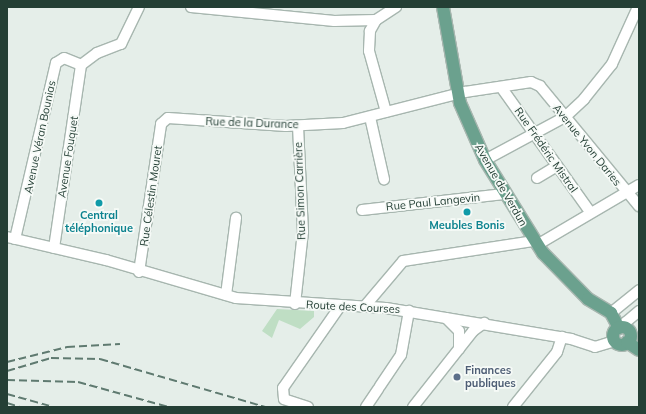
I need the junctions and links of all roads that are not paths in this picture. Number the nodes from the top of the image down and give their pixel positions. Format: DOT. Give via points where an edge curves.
graph roads {
  1 [pos="139,7"];
  2 [pos="191,7"];
  3 [pos="396,7"];
  4 [pos="443,7"];
  5 [pos="638,7"];
  6 [pos="376,20"];
  7 [pos="81,65"];
  8 [pos="536,83"];
  9 [pos="501,87"];
  10 [pos="458,95"];
  11 [pos="386,112"];
  12 [pos="370,117"];
  13 [pos="565,117"];
  14 [pos="164,120"];
  15 [pos="298,126"];
  16 [pos="534,133"];
  17 [pos="485,160"];
  18 [pos="557,166"];
  19 [pos="537,178"];
  20 [pos="384,179"];
  21 [pos="639,185"];
  22 [pos="626,192"];
  23 [pos="504,194"];
  24 [pos="639,206"];
  25 [pos="362,210"];
  26 [pos="590,212"];
  27 [pos="236,218"];
  28 [pos="11,238"];
  29 [pos="536,243"];
  30 [pos="54,248"];
  31 [pos="139,272"];
  32 [pos="639,290"];
  33 [pos="226,295"];
  34 [pos="295,304"];
  35 [pos="341,305"];
  36 [pos="365,306"];
  37 [pos="409,311"];
  38 [pos="639,311"];
  39 [pos="611,312"];
  40 [pos="442,316"];
  41 [pos="466,320"];
  42 [pos="639,320"];
  43 [pos="484,323"];
  44 [pos="628,334"];
  45 [pos="562,337"];
  46 [pos="615,341"];
  47 [pos="460,346"];
  48 [pos="639,350"];
  49 [pos="308,407"];
  50 [pos="366,407"];
  51 [pos="413,407"];
  52 [pos="513,407"];
  1 -- 7 [label="street" via="121,44 97,53"];
  2 -- 6 [label="street" via="295,19"];
  3 -- 6 [label="street"];
  4 -- 10 [label="main road, Avenue de Verdun"];
  5 -- 13 [label="street" via="612,64"];
  6 -- 11 [label="street" via="370,31 369,51"];
  7 -- 28 [label="street, Avenue Véran Bounias" via="64,58 56,63"];
  7 -- 30 [label="street, Avenue Fouquet"];
  8 -- 9 [label="street, Rue de la Durance"];
  8 -- 13 [label="street, Avenue Yvon Daries"];
  9 -- 10 [label="street, Rue de la Durance"];
  9 -- 16 [label="street, Rue Frédéric Mistral"];
  10 -- 11 [label="street, Rue de la Durance"];
  10 -- 17 [label="main road, Avenue de Verdun"];
  11 -- 12 [label="street, Rue de la Durance"];
  12 -- 15 [label="street, Rue de la Durance" via="343,123"];
  12 -- 20 [label="street"];
  13 -- 16 [label="street"];
  13 -- 22 [label="street, Avenue Yvon Daries"];
  14 -- 15 [label="street, Rue de la Durance"];
  14 -- 31 [label="street, Rue Célestin Mouret"];
  15 -- 34 [label="street, Rue Simon Carrière" via="303,232"];
  16 -- 17 [label="street"];
  16 -- 18 [label="street, Rue Frédéric Mistral"];
  17 -- 23 [label="main road, Avenue de Verdun"];
  18 -- 19 [label="street"];
  18 -- 26 [label="street, Rue Frédéric Mistral"];
  21 -- 22 [label="street"];
  22 -- 24 [label="street, Avenue Yvon Daries"];
  22 -- 26 [label="street"];
  23 -- 25 [label="street, Rue Paul Langevin"];
  23 -- 29 [label="main road, Avenue de Verdun"];
  26 -- 29 [label="street"];
  27 -- 33 [label="street"];
  28 -- 30 [label="street, Route des Courses"];
  29 -- 36 [label="street" via="403,261"];
  29 -- 39 [label="main road, Avenue de Verdun" via="588,299"];
  30 -- 31 [label="street, Route des Courses" via="106,260"];
  31 -- 33 [label="street, Route des Courses"];
  32 -- 39 [label="street"];
  33 -- 34 [label="street, Route des Courses"];
  34 -- 35 [label="street, Route des Courses"];
  35 -- 36 [label="street, Route des Courses"];
  35 -- 49 [label="street" via="283,388 284,399"];
  36 -- 37 [label="street, Route des Courses"];
  37 -- 40 [label="street, Route des Courses"];
  37 -- 50 [label="street" via="400,355"];
  38 -- 44 [label="street" via="626,322"];
  39 -- 44 [label="main road"];
  40 -- 41 [label="street, Route des Courses"];
  40 -- 47 [label="street" via="455,324"];
  41 -- 43 [label="street, Route des Courses"];
  41 -- 47 [label="street"];
  42 -- 44 [label="street"];
  43 -- 45 [label="street, Route des Courses"];
  43 -- 47 [label="street"];
  44 -- 46 [label="main road"];
  44 -- 48 [label="main road"];
  45 -- 46 [label="street, Route des Courses" via="595,347"];
  45 -- 52 [label="street" via="557,352"];
  47 -- 51 [label="street"];
}
